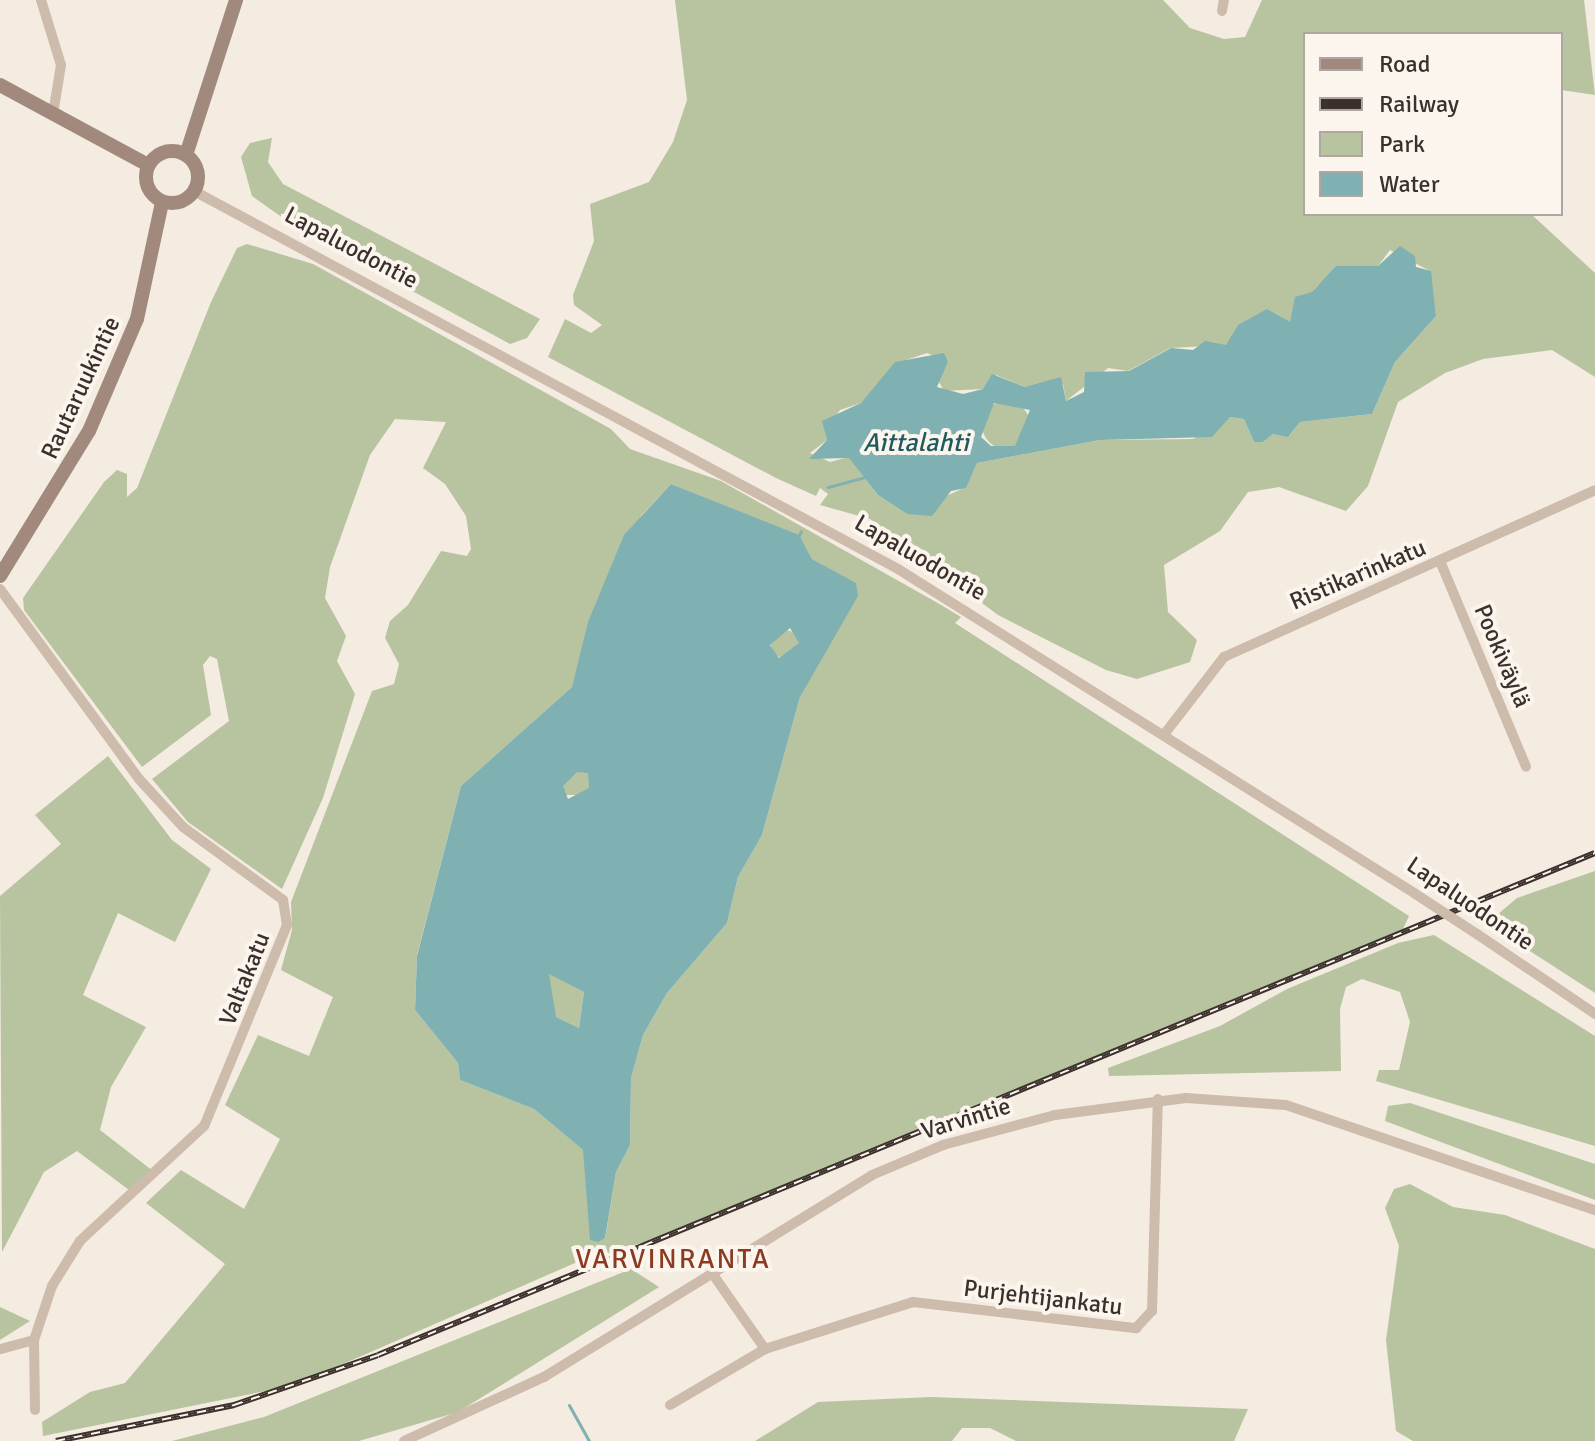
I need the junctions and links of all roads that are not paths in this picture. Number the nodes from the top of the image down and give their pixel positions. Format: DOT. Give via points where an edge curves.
graph roads {
  1 [pos="41,0"];
  2 [pos="236,0"];
  3 [pos="0,85"];
  4 [pos="53,114"];
  5 [pos="186,155"];
  6 [pos="148,165"];
  7 [pos="194,191"];
  8 [pos="162,202"];
  9 [pos="1595,490"];
  10 [pos="1440,561"];
  11 [pos="0,576"];
  12 [pos="0,589"];
  13 [pos="1166,732"];
  14 [pos="1526,767"];
  15 [pos="1595,1014"];
  16 [pos="1158,1099"];
  17 [pos="1595,1210"];
  18 [pos="712,1273"];
  19 [pos="34,1340"];
  20 [pos="0,1349"];
  21 [pos="765,1349"];
  22 [pos="670,1405"];
  23 [pos="35,1410"];
  24 [pos="404,1441"];
  1 -- 4 [label="street" via="61,65"];
  2 -- 5 [label="main road"];
  3 -- 4 [label="main road"];
  4 -- 6 [label="main road"];
  5 -- 6 [label="main road" via="169,151"];
  5 -- 7 [label="main road" via="198,175"];
  6 -- 8 [label="main road" via="146,183"];
  7 -- 8 [label="main road" via="180,202"];
  7 -- 13 [label="street, Lapaluodontie" via="800,514"];
  8 -- 11 [label="main road, Rautaruukintie" via="137,319 89,431"];
  9 -- 10 [label="street, Ristikarinkatu"];
  10 -- 13 [label="street, Ristikarinkatu" via="1224,657"];
  10 -- 14 [label="street, Pookiväylä"];
  12 -- 19 [label="street, Valtakatu" via="139,779 183,827 283,900 287,925 204,1126 80,1241 52,1286"];
  13 -- 15 [label="street, Lapaluodontie, bridge"];
  16 -- 17 [label="street, Varvintie" via="1247,1100 1327,1115"];
  16 -- 18 [label="street, Varvintie" via="1022,1123 914,1156 850,1186"];
  16 -- 21 [label="street, Purjehtijankatu" via="1152,1311 1141,1326 1078,1326 913,1302"];
  18 -- 21 [label="street"];
  18 -- 24 [label="street, Varvintie" via="544,1377"];
  19 -- 20 [label="street"];
  19 -- 23 [label="street, Valtakatu"];
  21 -- 22 [label="street, Purjehtijankatu"];
}
